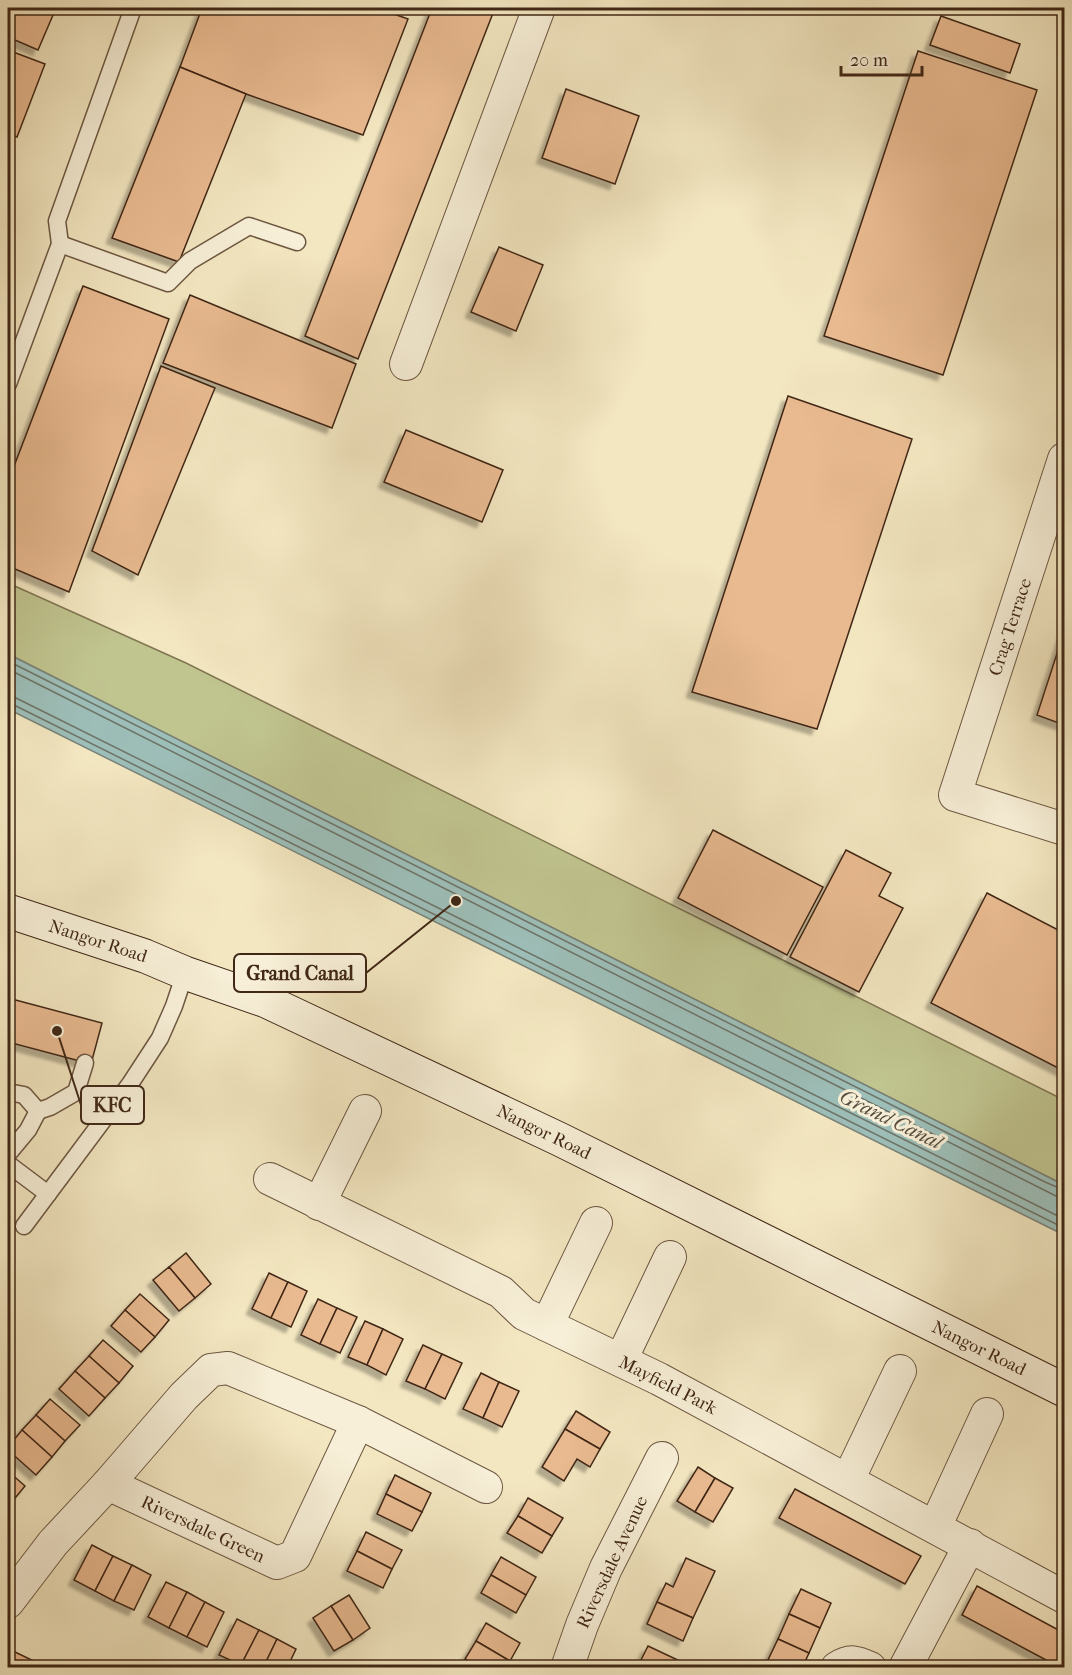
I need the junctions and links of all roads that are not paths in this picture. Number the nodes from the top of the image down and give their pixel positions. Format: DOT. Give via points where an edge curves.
graph roads {
  1 [pos="133,8"];
  2 [pos="539,8"];
  3 [pos="297,242"];
  4 [pos="60,244"];
  5 [pos="406,364"];
  6 [pos="8,384"];
  7 [pos="1065,459"];
  8 [pos="1065,829"];
  9 [pos="8,911"];
  10 [pos="185,973"];
  11 [pos="85,1063"];
  12 [pos="8,1092"];
  13 [pos="38,1111"];
  14 [pos="365,1111"];
  15 [pos="8,1154"];
  16 [pos="8,1164"];
  17 [pos="270,1179"];
  18 [pos="48,1194"];
  19 [pos="319,1204"];
  20 [pos="596,1223"];
  21 [pos="24,1226"];
  22 [pos="670,1257"];
  23 [pos="547,1325"];
  24 [pos="621,1360"];
  25 [pos="900,1371"];
  26 [pos="1065,1390"];
  27 [pos="987,1414"];
  28 [pos="358,1422"];
  29 [pos="662,1458"];
  30 [pos="848,1480"];
  31 [pos="108,1484"];
  32 [pos="486,1487"];
  33 [pos="935,1527"];
  34 [pos="970,1545"];
  35 [pos="1065,1597"];
  36 [pos="8,1602"];
  37 [pos="567,1668"];
  38 [pos="837,1668"];
  39 [pos="870,1668"];
  40 [pos="905,1668"];
  1 -- 4 [label="lane" via="57,220"];
  2 -- 5 [label="street"];
  3 -- 4 [label="lane" via="249,226 190,261 168,283"];
  4 -- 6 [label="lane"];
  7 -- 8 [label="street, Crag Terrace" via="955,795"];
  9 -- 10 [label="main road, Nangor Road"];
  10 -- 18 [label="lane" via="160,1038"];
  10 -- 26 [label="main road, Nangor Road" via="266,1001 549,1134"];
  11 -- 13 [label="lane" via="76,1092"];
  12 -- 13 [label="lane" via="24,1095"];
  13 -- 15 [label="lane"];
  14 -- 19 [label="street"];
  16 -- 18 [label="lane"];
  17 -- 19 [label="street, Mayfield Park"];
  18 -- 21 [label="lane"];
  19 -- 23 [label="street, Mayfield Park" via="501,1292 524,1314"];
  20 -- 23 [label="street"];
  22 -- 24 [label="street"];
  23 -- 24 [label="street, Mayfield Park"];
  24 -- 30 [label="street, Mayfield Park"];
  25 -- 30 [label="street"];
  27 -- 33 [label="street"];
  28 -- 31 [label="street" via="228,1368 211,1370"];
  28 -- 31 [label="street, Riversdale Green" via="295,1556 277,1563"];
  28 -- 32 [label="street"];
  29 -- 37 [label="street, Riversdale Avenue" via="606,1568"];
  30 -- 33 [label="street, Mayfield Park"];
  31 -- 36 [label="street" via="53,1543"];
  33 -- 34 [label="street, Mayfield Park"];
  34 -- 35 [label="street, Mayfield Park"];
  34 -- 40 [label="street"];
  38 -- 39 [label="street" via="854,1661"];
}
